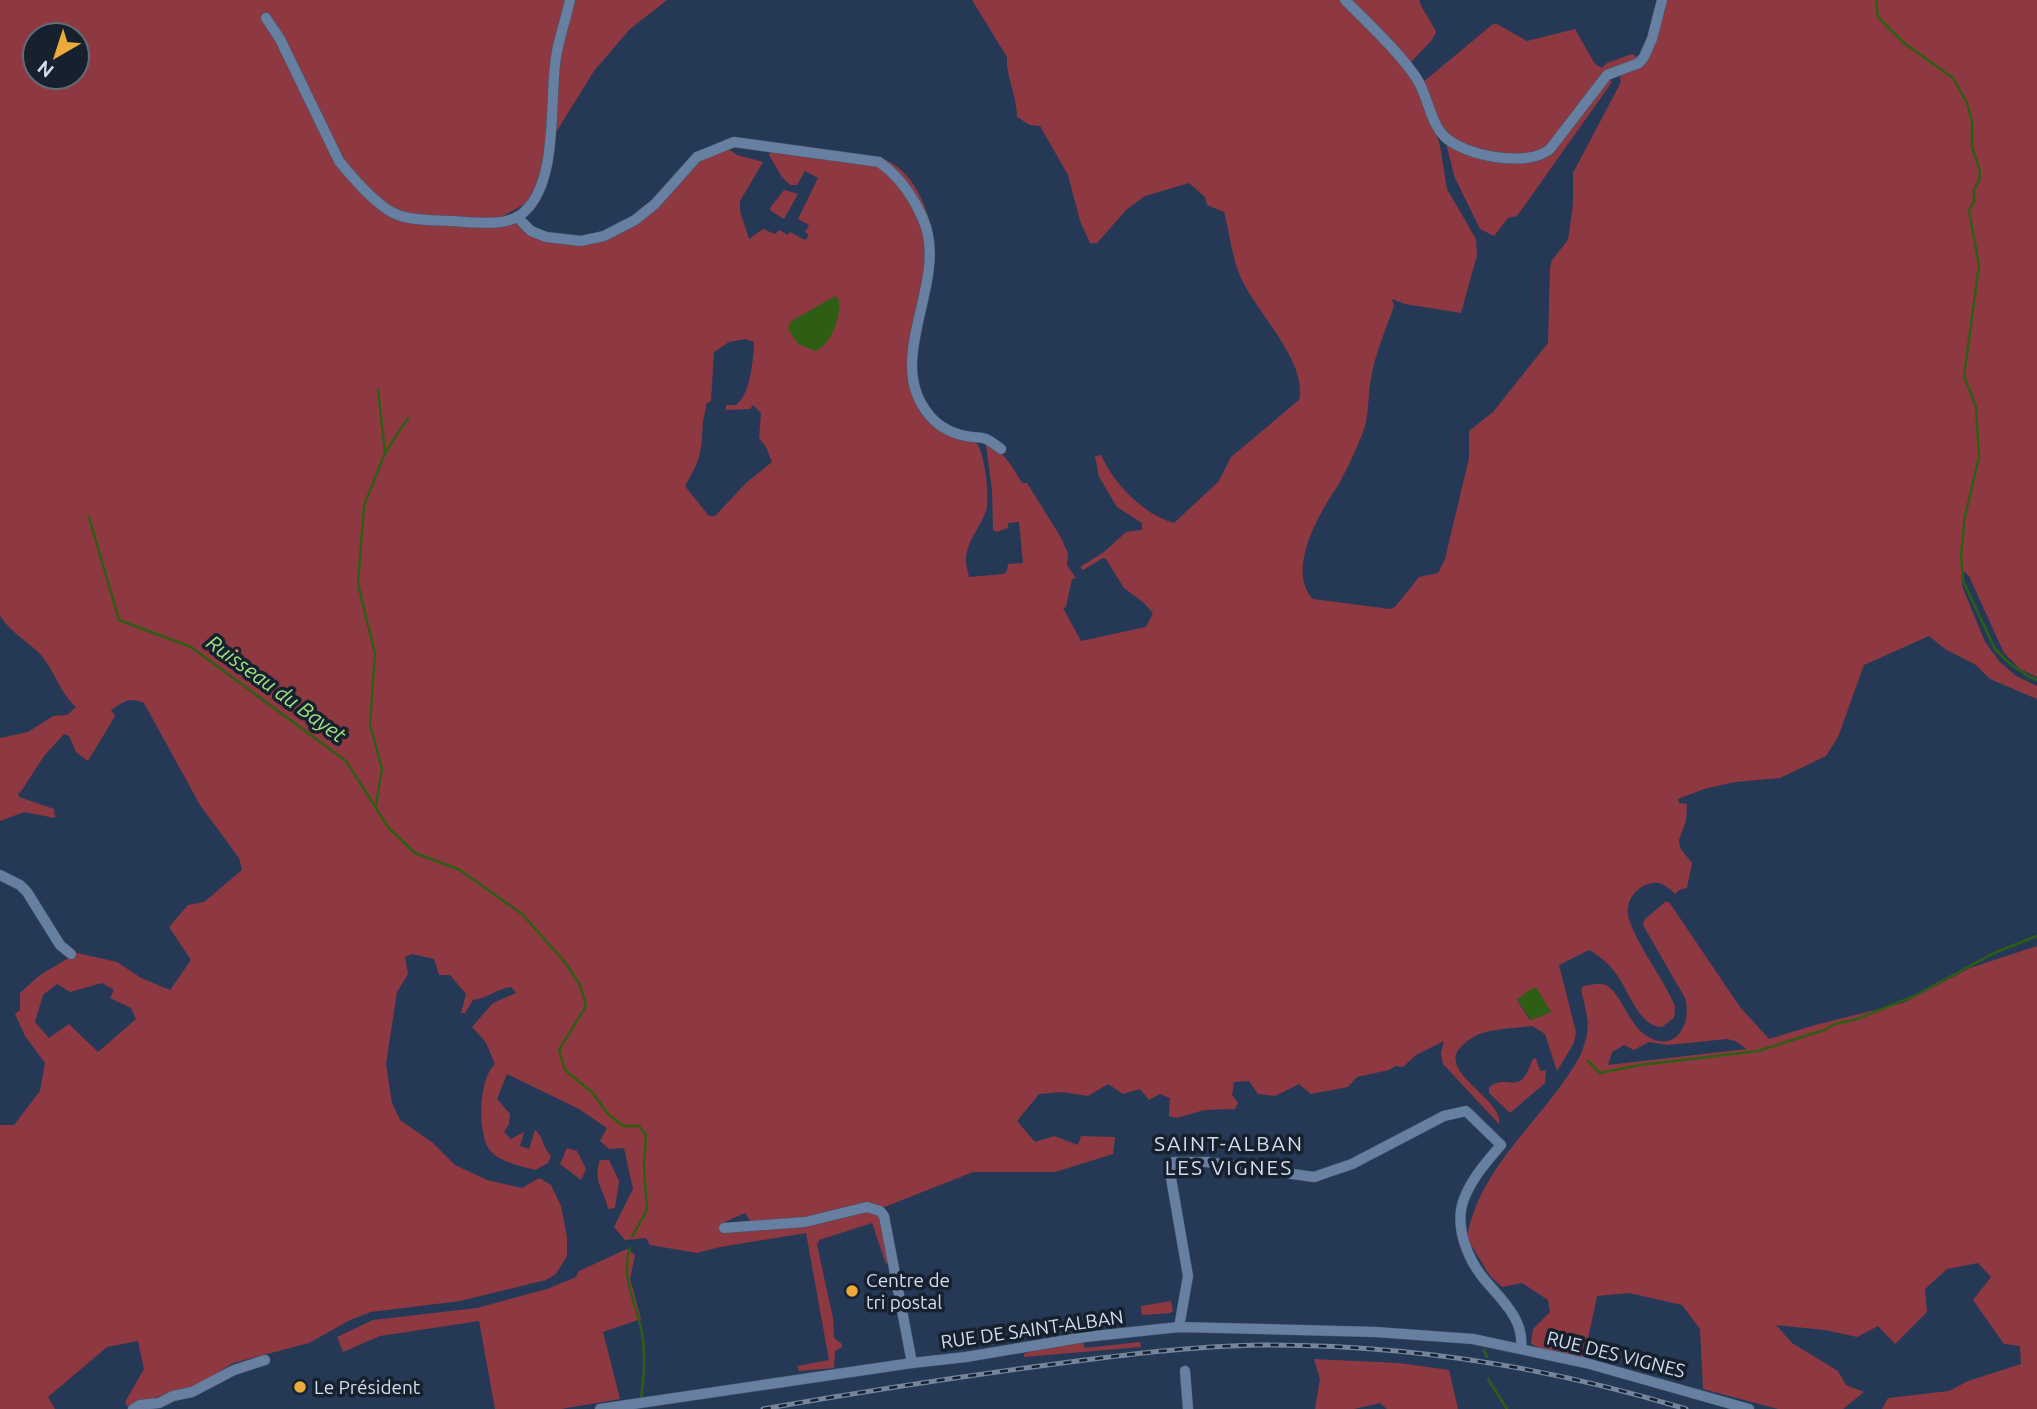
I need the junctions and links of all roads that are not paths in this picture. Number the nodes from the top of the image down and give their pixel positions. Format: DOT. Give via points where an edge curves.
graph roads {
  1 [pos="570,0"];
  2 [pos="1345,0"];
  3 [pos="1662,0"];
  4 [pos="266,18"];
  5 [pos="517,217"];
  6 [pos="1001,449"];
  7 [pos="0,875"];
  8 [pos="71,954"];
  9 [pos="724,1228"];
  10 [pos="1179,1327"];
  11 [pos="1473,1339"];
  12 [pos="1521,1348"];
  13 [pos="265,1360"];
  14 [pos="912,1363"];
  15 [pos="1185,1371"];
  16 [pos="133,1409"];
  17 [pos="600,1409"];
  18 [pos="1188,1409"];
  19 [pos="1749,1409"];
  1 -- 5 [label="street" via="556,58 542,185"];
  2 -- 3 [label="street" via="1417,78 1448,139 1461,148 1528,159 1550,149 1607,75 1639,63 1650,46"];
  4 -- 5 [label="street" via="340,161 380,203 396,215 411,218 477,222"];
  5 -- 6 [label="street" via="531,231 546,237 581,241 604,236 654,205 697,157 734,142 878,162 910,194 928,235 928,276 912,359 920,401 933,420 948,430 988,440"];
  7 -- 8 [label="street" via="27,892 60,945"];
  9 -- 14 [label="street" via="805,1222 867,1208 880,1211"];
  10 -- 11 [label="street, RUE DE SAINT-ALBAN"];
  10 -- 12 [label="street" via="1188,1276 1171,1178 1174,1162 1207,1162 1314,1177 1352,1164 1444,1116 1466,1111 1501,1145 1466,1194 1460,1224 1482,1277 1517,1321"];
  10 -- 14 [label="street, RUE DE SAINT-ALBAN"];
  11 -- 12 [label="street, RUE DES VIGNES"];
  12 -- 19 [label="street, RUE DES VIGNES"];
  13 -- 16 [label="street" via="192,1392"];
  14 -- 17 [label="street, RUE DE SAINT-ALBAN"];
  15 -- 18 [label="street"];
}
